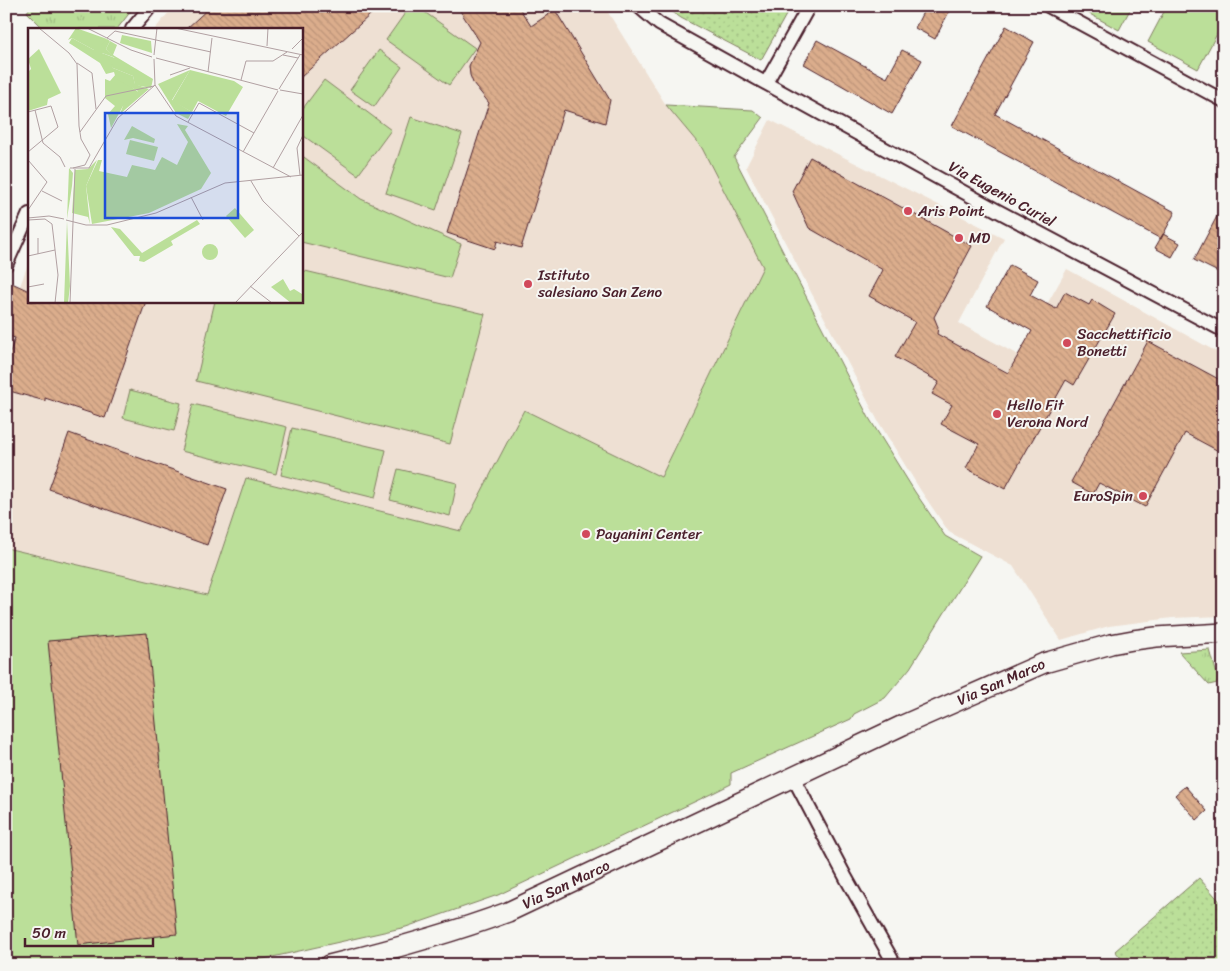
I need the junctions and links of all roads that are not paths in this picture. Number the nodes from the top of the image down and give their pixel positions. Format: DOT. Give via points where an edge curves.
graph roads {
  1 [pos="150,6"];
  2 [pos="638,6"];
  3 [pos="809,6"];
  4 [pos="1048,6"];
  5 [pos="133,28"];
  6 [pos="766,84"];
  7 [pos="1224,101"];
  8 [pos="28,216"];
  9 [pos="6,265"];
  10 [pos="1224,331"];
  11 [pos="1224,634"];
  12 [pos="793,777"];
  13 [pos="330,965"];
  14 [pos="895,965"];
  1 -- 5 [label="street"];
  2 -- 6 [label="street, Via Eugenio Curiel" via="659,24"];
  3 -- 6 [label="street"];
  4 -- 7 [label="street"];
  6 -- 10 [label="street, Via Eugenio Curiel"];
  8 -- 9 [label="street"];
  11 -- 12 [label="main road, Via San Marco" via="1133,640 1044,663"];
  12 -- 13 [label="main road, Via San Marco" via="508,912 440,936"];
  12 -- 14 [label="street"];
}
